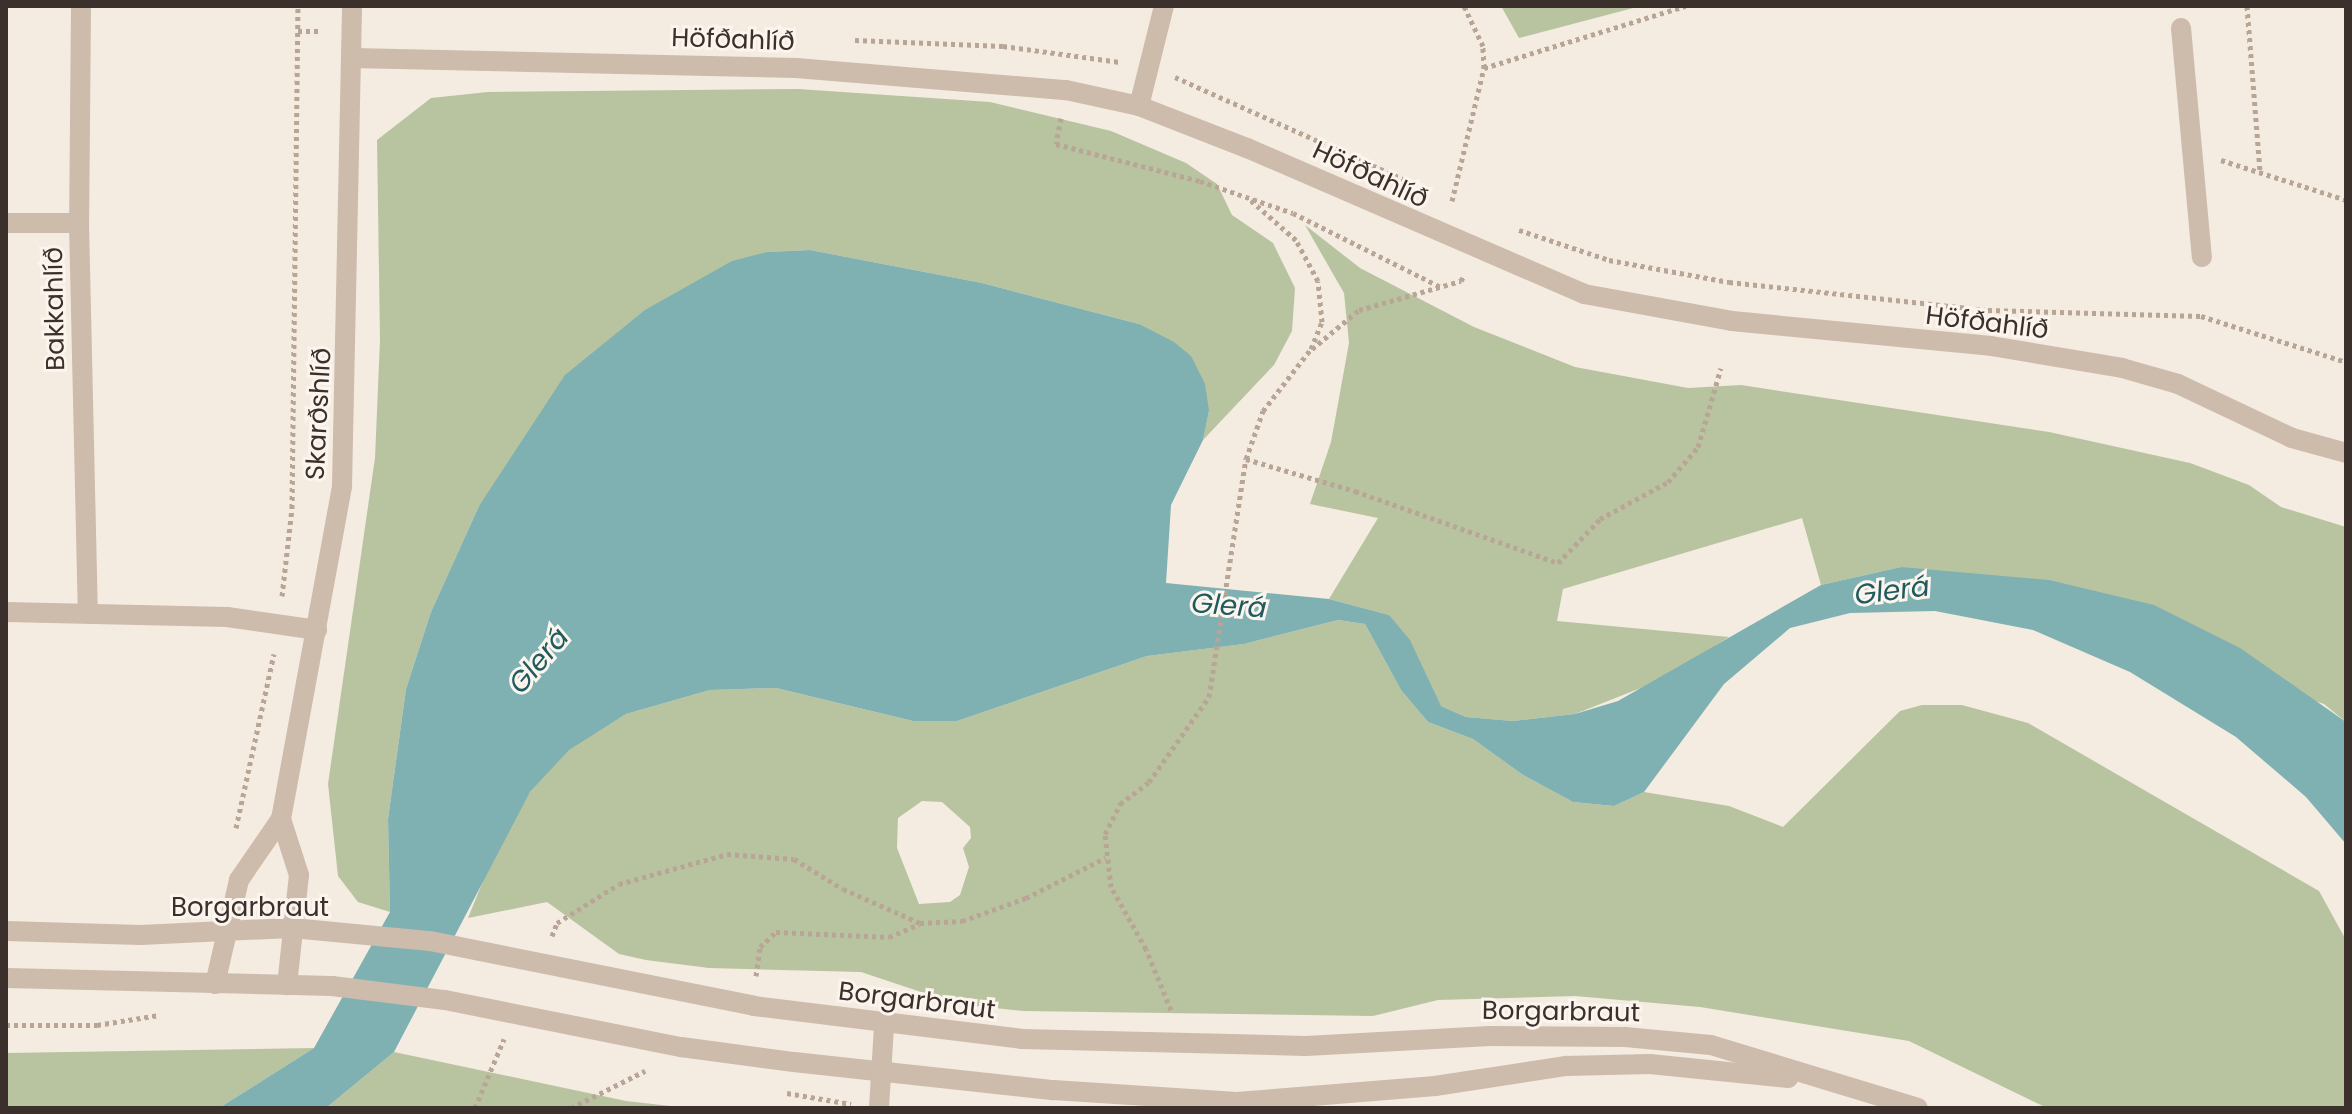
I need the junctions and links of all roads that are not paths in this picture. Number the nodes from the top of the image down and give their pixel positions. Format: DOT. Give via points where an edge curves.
graph roads {
  1 [pos="81,6"];
  2 [pos="352,6"];
  3 [pos="1164,6"];
  4 [pos="2181,28"];
  5 [pos="352,58"];
  6 [pos="1139,106"];
  7 [pos="6,223"];
  8 [pos="79,223"];
  9 [pos="2202,257"];
  10 [pos="2346,453"];
  11 [pos="88,611"];
  12 [pos="6,612"];
  13 [pos="317,630"];
  14 [pos="281,819"];
  15 [pos="292,928"];
  16 [pos="6,931"];
  17 [pos="224,932"];
  18 [pos="6,978"];
  19 [pos="215,984"];
  20 [pos="287,985"];
  21 [pos="884,1026"];
  22 [pos="880,1072"];
  23 [pos="1824,1080"];
  24 [pos="879,1108"];
  25 [pos="1918,1108"];
  1 -- 8 [label="street, Bakkahlíð"];
  2 -- 5 [label="street, Skarðshlíð"];
  3 -- 6 [label="street"];
  4 -- 9 [label="street"];
  5 -- 6 [label="street, Höfðahlíð" via="796,68 1066,90"];
  5 -- 13 [label="street, Skarðshlíð" via="343,472"];
  6 -- 10 [label="street, Höfðahlíð" via="1584,294 1732,321 1991,346 2122,368 2178,384 2292,438"];
  7 -- 8 [label="street"];
  8 -- 11 [label="street, Bakkahlíð"];
  11 -- 12 [label="street"];
  11 -- 13 [label="street"];
  13 -- 14 [label="street, Skarðshlíð"];
  14 -- 15 [label="street, Skarðshlíð" via="299,875"];
  14 -- 17 [label="street, Skarðshlíð" via="239,880"];
  15 -- 17 [label="street, Borgarbraut"];
  15 -- 20 [label="street, Skarðshlíð"];
  15 -- 21 [label="street, Borgarbraut" via="430,941 754,1006"];
  16 -- 17 [label="street, Borgarbraut"];
  17 -- 19 [label="street, Skarðshlíð"];
  18 -- 19 [label="street, Borgarbraut"];
  19 -- 20 [label="street, Borgarbraut"];
  20 -- 22 [label="street, Borgarbraut" via="445,1000 681,1047"];
  21 -- 22 [label="street"];
  21 -- 23 [label="street, Borgarbraut" via="1171,1045 1625,1037 1711,1045"];
  22 -- 23 [label="street, Borgarbraut" via="1237,1102 1435,1086 1566,1066 1650,1064"];
  22 -- 24 [label="street"];
  23 -- 25 [label="street, Borgarbraut"];
}
